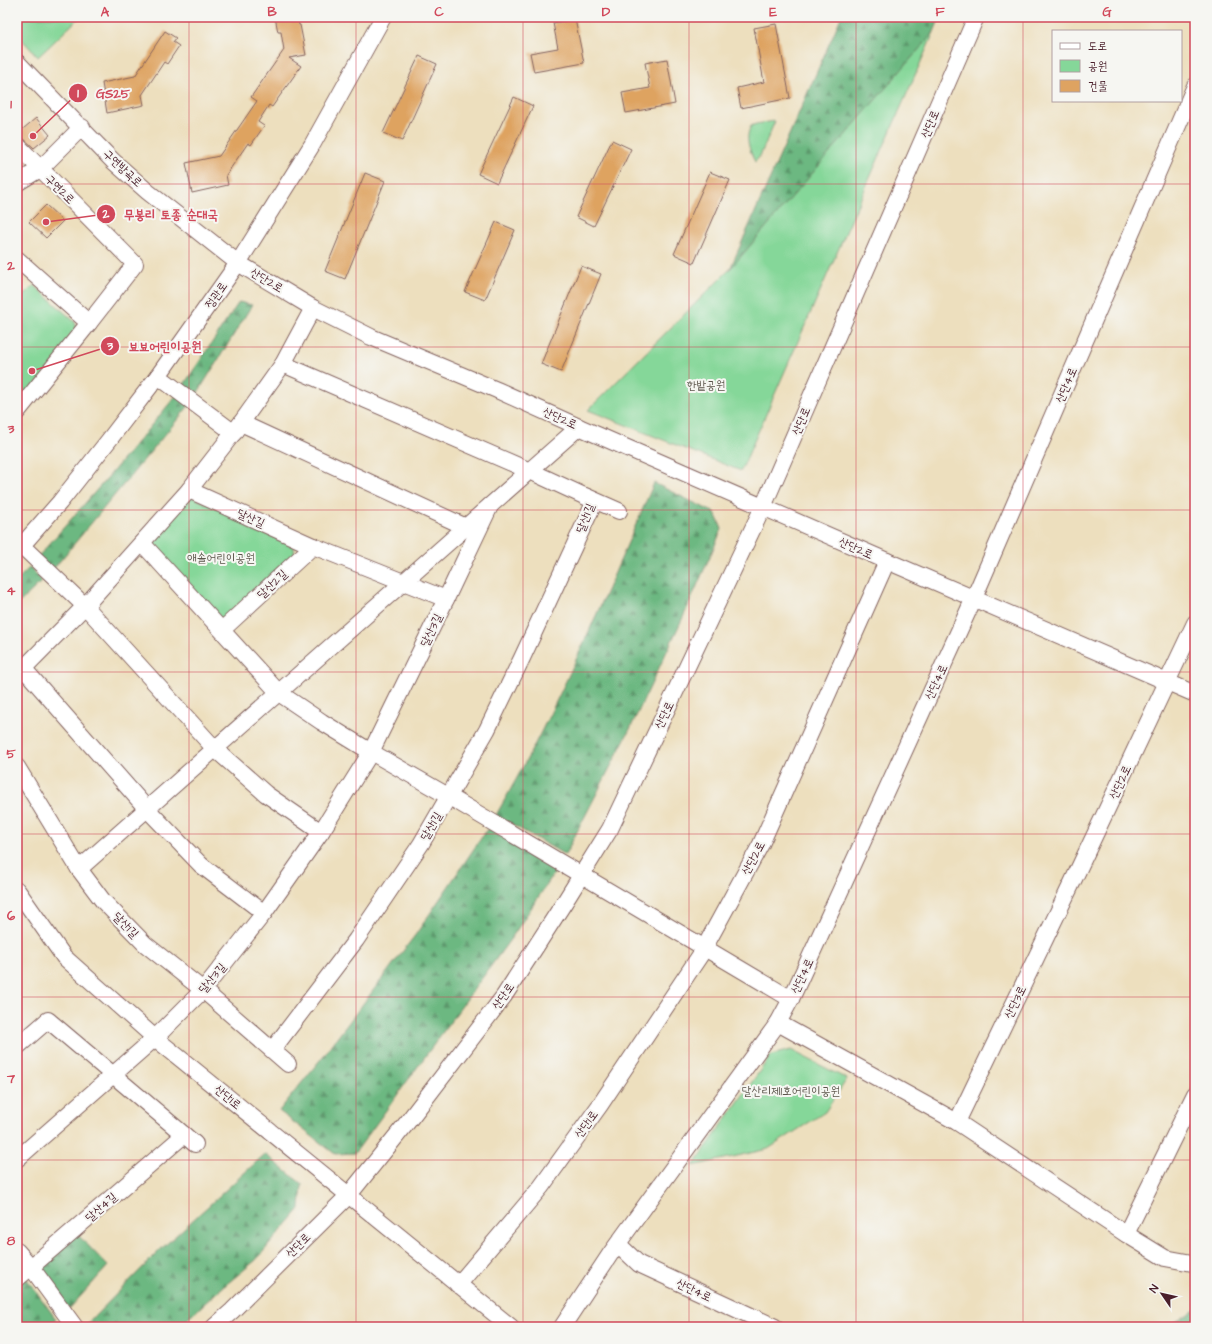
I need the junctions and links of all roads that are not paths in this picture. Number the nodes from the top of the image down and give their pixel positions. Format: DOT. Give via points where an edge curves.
graph roads {
  1 [pos="383,17"];
  2 [pos="976,17"];
  3 [pos="17,62"];
  4 [pos="1195,86"];
  5 [pos="82,127"];
  6 [pos="17,145"];
  7 [pos="40,169"];
  8 [pos="17,183"];
  9 [pos="17,259"];
  10 [pos="238,263"];
  11 [pos="313,308"];
  12 [pos="89,324"];
  13 [pos="283,364"];
  14 [pos="158,376"];
  15 [pos="17,412"];
  16 [pos="579,427"];
  17 [pos="238,428"];
  18 [pos="530,471"];
  19 [pos="189,490"];
  20 [pos="582,495"];
  21 [pos="490,506"];
  22 [pos="763,508"];
  23 [pos="619,511"];
  24 [pos="466,527"];
  25 [pos="142,543"];
  26 [pos="313,546"];
  27 [pos="19,548"];
  28 [pos="887,562"];
  29 [pos="404,582"];
  30 [pos="974,598"];
  31 [pos="446,600"];
  32 [pos="85,606"];
  33 [pos="1195,623"];
  34 [pos="222,630"];
  35 [pos="20,672"];
  36 [pos="1168,682"];
  37 [pos="279,692"];
  38 [pos="1195,694"];
  39 [pos="215,749"];
  40 [pos="371,752"];
  41 [pos="17,767"];
  42 [pos="448,796"];
  43 [pos="147,809"];
  44 [pos="322,832"];
  45 [pos="79,869"];
  46 [pos="582,875"];
  47 [pos="1072,883"];
  48 [pos="17,890"];
  49 [pos="264,913"];
  50 [pos="701,954"];
  51 [pos="203,990"];
  52 [pos="791,999"];
  53 [pos="778,1023"];
  54 [pos="155,1038"];
  55 [pos="17,1047"];
  56 [pos="273,1050"];
  57 [pos="288,1064"];
  58 [pos="113,1075"];
  59 [pos="1195,1094"];
  60 [pos="957,1122"];
  61 [pos="17,1159"];
  62 [pos="348,1196"];
  63 [pos="1126,1234"];
  64 [pos="618,1244"];
  65 [pos="17,1251"];
  66 [pos="1195,1262"];
  67 [pos="31,1267"];
  68 [pos="17,1279"];
  69 [pos="458,1284"];
  70 [pos="567,1325"];
  71 [pos="75,1327"];
  72 [pos="214,1327"];
  73 [pos="511,1327"];
  74 [pos="775,1327"];
  1 -- 10 [label="street, 정관로" via="312,145"];
  2 -- 22 [label="street, 산단로"];
  3 -- 5 [label="street, 구연방곡로"];
  4 -- 30 [label="street, 산단4로"];
  5 -- 7 [label="street"];
  5 -- 10 [label="street, 구연방곡로" via="148,192"];
  6 -- 7 [label="street, 구연2로"];
  7 -- 8 [label="street"];
  7 -- 12 [label="street, 구연2로" via="135,264"];
  9 -- 12 [label="street"];
  10 -- 11 [label="street, 산단2로"];
  10 -- 14 [label="street, 정관로"];
  11 -- 13 [label="street"];
  11 -- 16 [label="street, 산단2로"];
  12 -- 15 [label="street, 구연2로"];
  13 -- 17 [label="street"];
  13 -- 18 [label="street, 달산1길"];
  14 -- 17 [label="street"];
  14 -- 27 [label="street, 정관로"];
  16 -- 18 [label="street"];
  16 -- 22 [label="street, 산단2로"];
  17 -- 19 [label="street"];
  17 -- 24 [label="street" via="356,477"];
  18 -- 20 [label="street, 달산1길"];
  18 -- 21 [label="street"];
  19 -- 25 [label="street"];
  19 -- 26 [label="street, 달산길"];
  20 -- 23 [label="street"];
  20 -- 42 [label="street, 달산1길" via="595,501 487,730"];
  21 -- 24 [label="street"];
  21 -- 31 [label="street, 달산3길"];
  22 -- 28 [label="street, 산단2로"];
  22 -- 46 [label="street, 산단로" via="610,828"];
  24 -- 29 [label="street"];
  25 -- 32 [label="street"];
  25 -- 34 [label="street"];
  26 -- 29 [label="street"];
  26 -- 34 [label="street, 달산2길"];
  27 -- 32 [label="street"];
  28 -- 30 [label="street, 산단2로"];
  28 -- 50 [label="street, 산단2로" via="761,844"];
  29 -- 31 [label="street"];
  29 -- 37 [label="street"];
  30 -- 36 [label="street, 산단2로"];
  30 -- 52 [label="street, 산단4로"];
  31 -- 40 [label="street, 달산3길"];
  32 -- 35 [label="street"];
  32 -- 39 [label="street"];
  33 -- 36 [label="street, 산단2로"];
  34 -- 37 [label="street"];
  35 -- 43 [label="street" via="85,739"];
  36 -- 38 [label="street, 산단2로"];
  36 -- 47 [label="street, 산단2로"];
  37 -- 39 [label="street"];
  37 -- 40 [label="street"];
  39 -- 43 [label="street"];
  39 -- 44 [label="street" via="266,794"];
  40 -- 42 [label="street"];
  40 -- 44 [label="street, 달산3길"];
  41 -- 45 [label="street, 달산1길"];
  42 -- 46 [label="street"];
  42 -- 56 [label="street, 달산1길" via="421,844 356,940"];
  43 -- 45 [label="street"];
  43 -- 49 [label="street" via="200,865"];
  44 -- 49 [label="street, 달산3길"];
  45 -- 51 [label="street, 달산1길" via="103,901 145,944"];
  46 -- 52 [label="street"];
  46 -- 62 [label="street, 산단로" via="504,996"];
  47 -- 60 [label="street, 산단3로"];
  48 -- 54 [label="street, 산단1로" via="64,957"];
  49 -- 51 [label="street, 달산3길"];
  50 -- 69 [label="street, 산단1로" via="600,1105 541,1187"];
  51 -- 54 [label="street, 달산3길"];
  51 -- 56 [label="street, 달산1길"];
  52 -- 53 [label="street, 산단4로"];
  53 -- 60 [label="street"];
  53 -- 64 [label="street, 산단4로"];
  54 -- 58 [label="street, 달산3길"];
  54 -- 62 [label="street, 산단1로"];
  55 -- 58 [label="street, 달산4길" via="48,1020"];
  56 -- 57 [label="street, 달산1길"];
  58 -- 61 [label="street"];
  58 -- 67 [label="street, 달산4길" via="190,1140"];
  59 -- 63 [label="street"];
  60 -- 63 [label="street"];
  62 -- 69 [label="street, 산단1로"];
  62 -- 72 [label="street, 산단로"];
  63 -- 66 [label="street" via="1165,1258"];
  64 -- 70 [label="street, 산단4로"];
  64 -- 74 [label="street, 산단4로" via="639,1264"];
  65 -- 67 [label="street"];
  67 -- 68 [label="street, 달산4길"];
  67 -- 71 [label="street"];
  69 -- 73 [label="street, 산단1로"];
}
